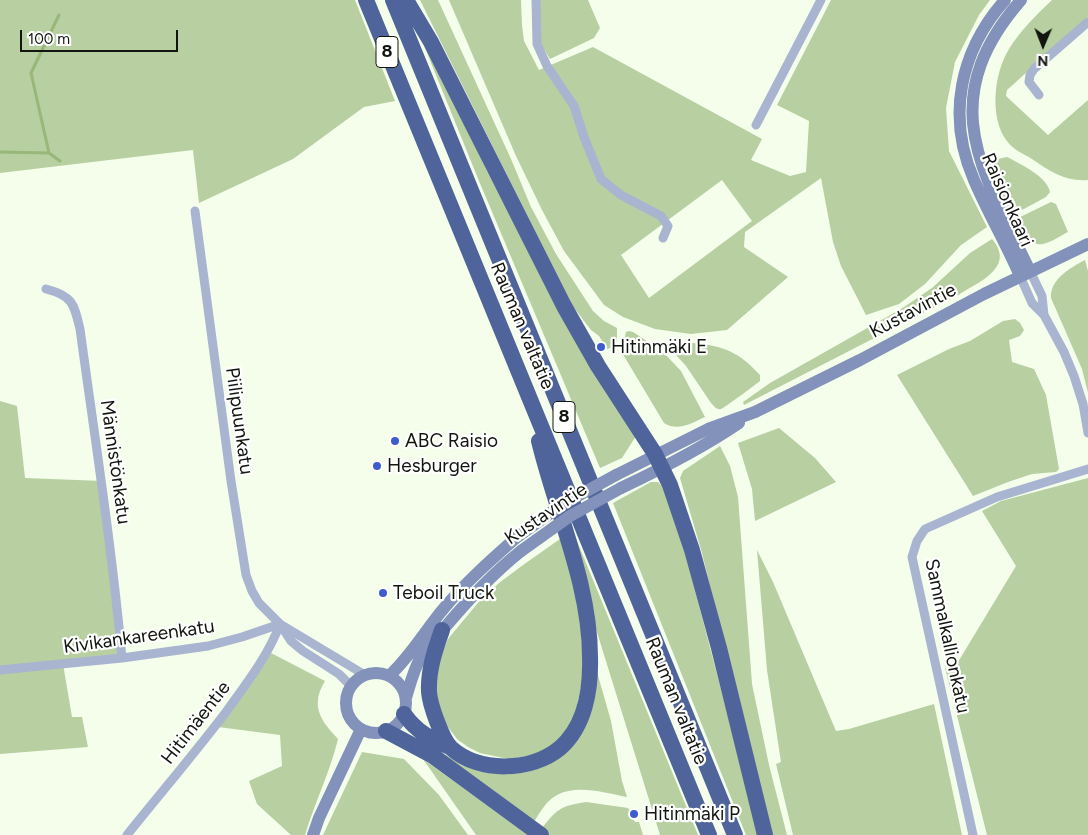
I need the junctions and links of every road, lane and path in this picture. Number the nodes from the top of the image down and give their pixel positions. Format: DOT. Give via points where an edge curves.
graph roads {
  1 [pos="366,0"];
  2 [pos="393,0"];
  3 [pos="406,0"];
  4 [pos="536,0"];
  5 [pos="821,0"];
  6 [pos="1005,0"];
  7 [pos="1021,0"];
  8 [pos="1088,22"];
  9 [pos="1040,95"];
  10 [pos="756,125"];
  11 [pos="194,211"];
  12 [pos="663,238"];
  13 [pos="1088,244"];
  14 [pos="1025,274"];
  15 [pos="46,289"];
  16 [pos="527,390"];
  17 [pos="1088,433"];
  18 [pos="659,461"];
  19 [pos="1088,469"];
  20 [pos="280,624"];
  21 [pos="442,630"];
  22 [pos="122,658"];
  23 [pos="0,670"];
  24 [pos="365,675"];
  25 [pos="389,676"];
  26 [pos="351,686"];
  27 [pos="405,706"];
  28 [pos="361,729"];
  29 [pos="386,731"];
  30 [pos="450,747"];
  31 [pos="127,835"];
  32 [pos="313,835"];
  33 [pos="541,835"];
  34 [pos="709,835"];
  35 [pos="735,835"];
  36 [pos="764,835"];
  37 [pos="973,835"];
  1 -- 16 [label="highway, Rauman valtatie / 8"];
  2 -- 35 [label="highway, Rauman valtatie / 8"];
  3 -- 18 [label="highway" via="431,42 564,306"];
  4 -- 12 [label="street" via="536,44 574,106 601,179 621,195 661,216 668,226"];
  5 -- 10 [label="street"];
  6 -- 14 [label="main road, Raisionkaari" via="972,50 961,85 960,114 964,148 974,179"];
  7 -- 14 [label="main road, Raisionkaari" via="992,39 982,62 973,115 974,137 986,178"];
  8 -- 9 [label="street" via="1030,75 1029,82"];
  11 -- 20 [label="street, Piilipuunkatu" via="246,575 259,603"];
  13 -- 14 [label="main road, Kustavintie"];
  14 -- 17 [label="street" via="1042,296 1044,314 1074,376"];
  14 -- 18 [label="main road, Kustavintie" via="755,412 708,429"];
  15 -- 22 [label="street, Männistönkatu" via="62,293 70,301 80,329 109,529"];
  16 -- 30 [label="highway" via="546,469 580,581 588,623 587,694 583,712 568,739 560,748 539,760 513,766 487,765"];
  16 -- 34 [label="highway, Rauman valtatie / 8"];
  18 -- 21 [label="main road, Kustavintie, bridge" via="520,551 478,589"];
  18 -- 25 [label="main road, Kustavintie, bridge" via="616,475 563,504 517,537 455,596"];
  18 -- 36 [label="highway" via="692,550"];
  19 -- 37 [label="street, Sammalkallionkatu" via="997,497 925,529 917,541 912,557"];
  20 -- 22 [label="street, Kivikankareenkatu" via="208,646"];
  20 -- 24 [label="street"];
  20 -- 26 [label="street" via="291,641"];
  20 -- 31 [label="street, Hitimäentie" via="274,641 242,689"];
  21 -- 27 [label="main road, Kustavintie" via="417,665"];
  21 -- 30 [label="highway" via="430,670 429,692 432,709"];
  22 -- 23 [label="street, Kivikankareenkatu"];
  24 -- 25 [label="main road"];
  24 -- 26 [label="main road"];
  25 -- 27 [label="main road" via="403,689"];
  26 -- 28 [label="main road" via="347,695 348,714"];
  27 -- 29 [label="main road" via="394,727"];
  27 -- 30 [label="highway" via="416,729"];
  28 -- 29 [label="main road"];
  28 -- 32 [label="main road"];
  29 -- 33 [label="highway" via="433,756"];
}
